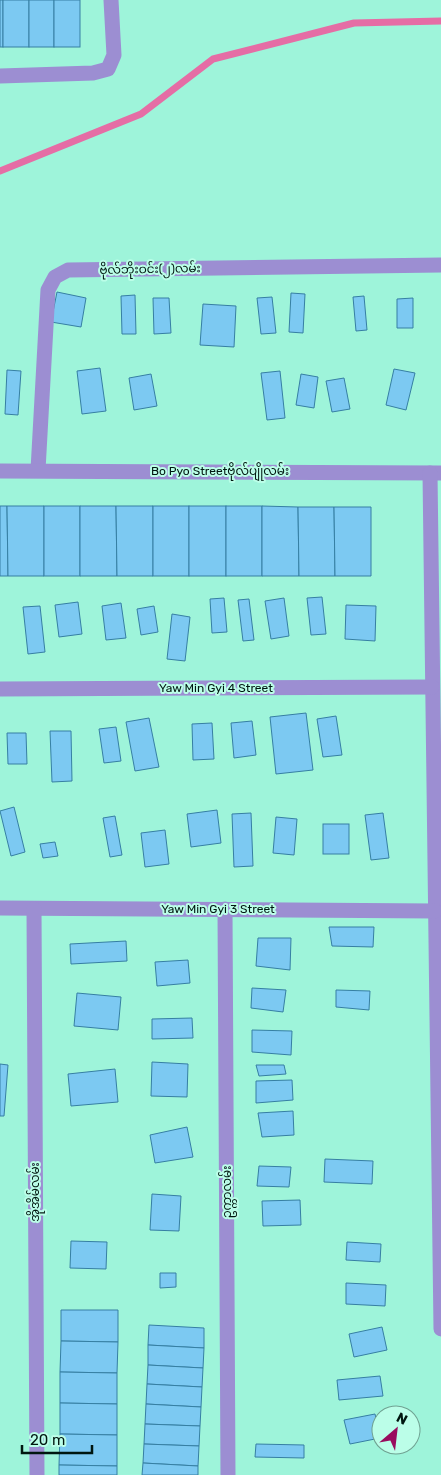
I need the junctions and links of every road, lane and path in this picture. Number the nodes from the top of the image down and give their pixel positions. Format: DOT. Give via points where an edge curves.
graph roads {
  1 [pos="111,0"];
  2 [pos="0,76"];
  3 [pos="441,265"];
  4 [pos="38,470"];
  5 [pos="0,471"];
  6 [pos="435,473"];
  7 [pos="432,687"];
  8 [pos="0,688"];
  9 [pos="438,885"];
  10 [pos="0,908"];
  11 [pos="34,908"];
  12 [pos="226,909"];
  13 [pos="435,910"];
  14 [pos="440,1134"];
  15 [pos="441,1328"];
  16 [pos="37,1475"];
  17 [pos="228,1475"];
  1 -- 2 [label="street" via="114,56 108,69 94,73"];
  3 -- 4 [label="street, ဗိုလ်ဘိုးဝင်း(၂)လမ်း" via="68,270 55,276 48,290"];
  4 -- 5 [label="street, Bo Pyo Streetဗိုလ်ပျိုလမ်း"];
  4 -- 6 [label="street, Bo Pyo Streetဗိုလ်ပျိုလမ်း"];
  6 -- 7 [label="street"];
  7 -- 8 [label="street, Yaw Min Gyi 4 Street"];
  7 -- 9 [label="street"];
  9 -- 13 [label="street"];
  10 -- 11 [label="street, Yaw Min Gyi 3 Street"];
  11 -- 12 [label="street, Yaw Min Gyi 3 Street"];
  11 -- 16 [label="street, အိုအိမ်လမ်း"];
  12 -- 13 [label="street, Yaw Min Gyi 3 Street"];
  12 -- 17 [label="street, ဥက္ကာလမ်း"];
  13 -- 14 [label="street"];
  14 -- 15 [label="street"];
}
